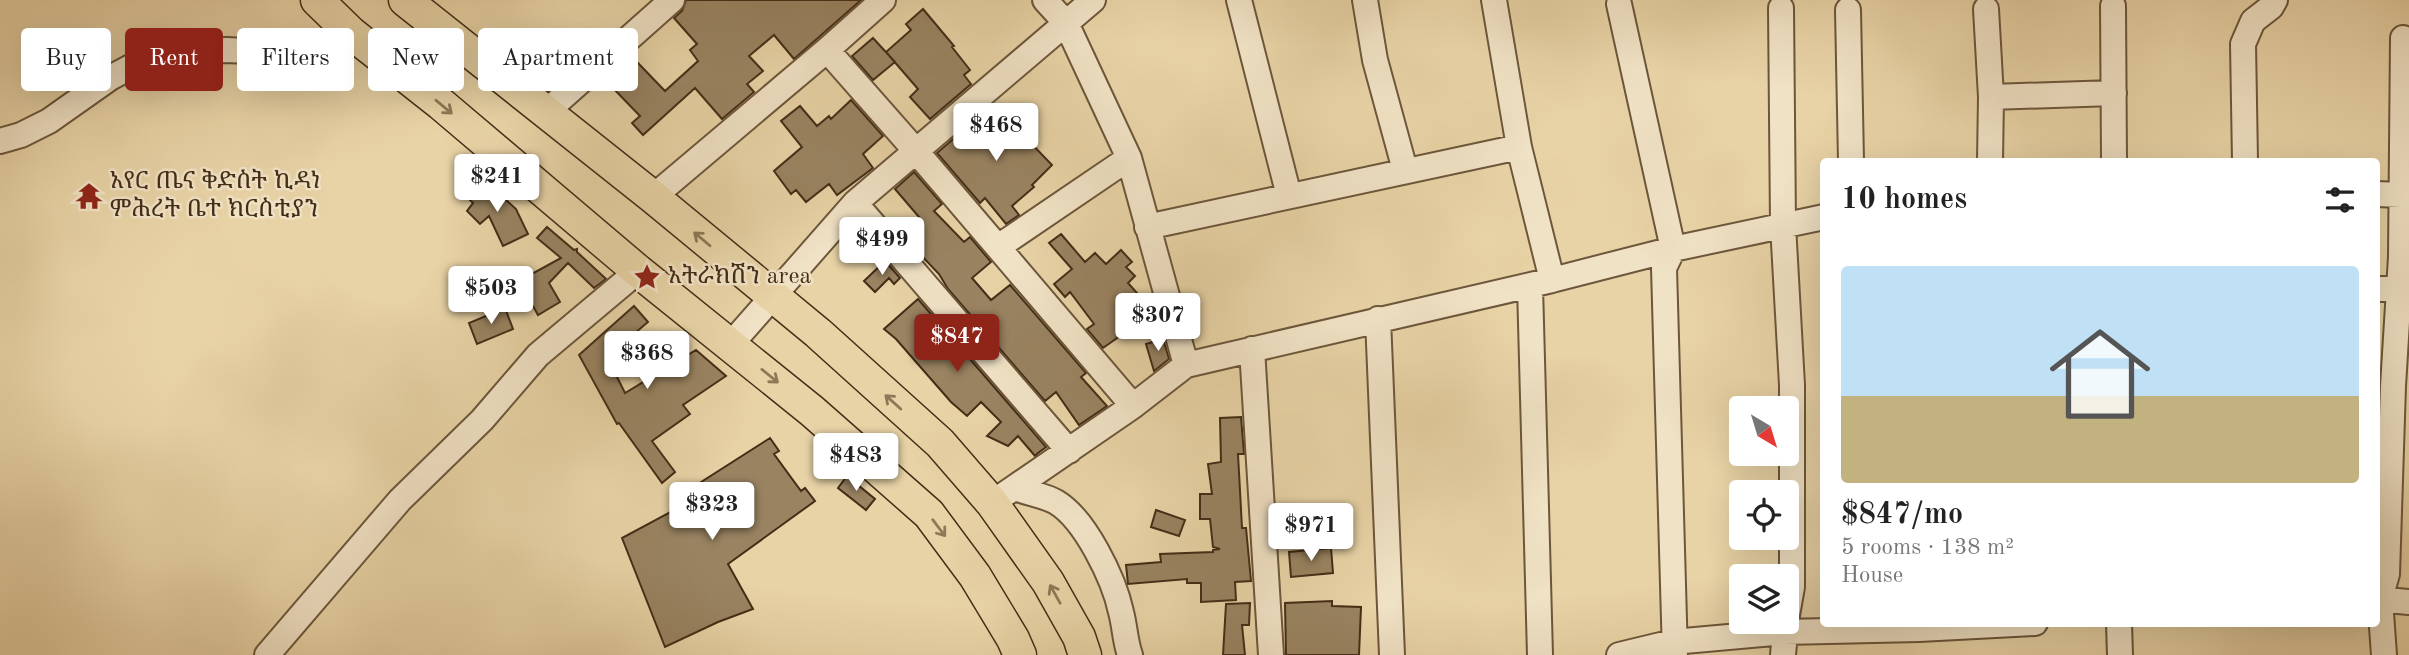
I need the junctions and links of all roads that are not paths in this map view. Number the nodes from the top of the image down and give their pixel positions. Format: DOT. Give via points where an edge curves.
graph roads {
  1 [pos="317,0"];
  2 [pos="672,0"];
  3 [pos="883,0"];
  4 [pos="1045,0"];
  5 [pos="1093,0"];
  6 [pos="1239,0"];
  7 [pos="1365,0"];
  8 [pos="1494,0"];
  9 [pos="2275,0"];
  10 [pos="1619,4"];
  11 [pos="423,5"];
  12 [pos="2113,6"];
  13 [pos="1781,8"];
  14 [pos="1986,9"];
  15 [pos="1848,10"];
  16 [pos="1066,23"];
  17 [pos="346,28"];
  18 [pos="354,35"];
  19 [pos="2403,38"];
  20 [pos="237,50"];
  21 [pos="827,50"];
  22 [pos="2114,93"];
  23 [pos="1991,97"];
  24 [pos="546,112"];
  25 [pos="0,141"];
  26 [pos="1519,147"];
  27 [pos="915,150"];
  28 [pos="1129,158"];
  29 [pos="1851,158"];
  30 [pos="1990,158"];
  31 [pos="2114,158"];
  32 [pos="2245,158"];
  33 [pos="1405,170"];
  34 [pos="2380,194"];
  35 [pos="2401,195"];
  36 [pos="1289,196"];
  37 [pos="653,197"];
  38 [pos="855,203"];
  39 [pos="1820,218"];
  40 [pos="1783,225"];
  41 [pos="1147,227"];
  42 [pos="998,247"];
  43 [pos="1673,249"];
  44 [pos="2405,257"];
  45 [pos="638,271"];
  46 [pos="1541,283"];
  47 [pos="2388,289"];
  48 [pos="774,297"];
  49 [pos="1378,319"];
  50 [pos="731,344"];
  51 [pos="1252,349"];
  52 [pos="1186,365"];
  53 [pos="2393,378"];
  54 [pos="1133,406"];
  55 [pos="1069,451"];
  56 [pos="2383,460"];
  57 [pos="1003,496"];
  58 [pos="1792,564"];
  59 [pos="2380,593"];
  60 [pos="2380,599"];
  61 [pos="2409,602"];
  62 [pos="2380,618"];
  63 [pos="1892,627"];
  64 [pos="2119,627"];
  65 [pos="1799,630"];
  66 [pos="1765,634"];
  67 [pos="1674,648"];
  68 [pos="267,655"];
  69 [pos="1020,655"];
  70 [pos="1085,655"];
  71 [pos="1130,655"];
  72 [pos="1271,655"];
  73 [pos="1392,655"];
  74 [pos="1540,655"];
  75 [pos="1619,655"];
  76 [pos="2120,655"];
  77 [pos="2384,655"];
  1 -- 17 [label="main road"];
  2 -- 24 [label="street"];
  3 -- 21 [label="street"];
  4 -- 16 [label="street"];
  5 -- 16 [label="street"];
  6 -- 36 [label="street"];
  7 -- 33 [label="street" via="1375,60"];
  8 -- 26 [label="street"];
  9 -- 32 [label="street" via="2253,21 2244,44"];
  10 -- 43 [label="street"];
  11 -- 24 [label="main road"];
  12 -- 22 [label="street"];
  13 -- 40 [label="street"];
  14 -- 23 [label="street"];
  15 -- 29 [label="street"];
  16 -- 27 [label="street"];
  16 -- 28 [label="street"];
  18 -- 45 [label="main road, one-way"];
  19 -- 35 [label="street"];
  20 -- 25 [label="street" via="186,52 138,63 49,121"];
  21 -- 27 [label="street"];
  21 -- 37 [label="street"];
  22 -- 23 [label="street"];
  22 -- 31 [label="street"];
  23 -- 30 [label="street"];
  24 -- 37 [label="main road"];
  26 -- 33 [label="street"];
  26 -- 46 [label="street"];
  27 -- 38 [label="street"];
  27 -- 42 [label="street"];
  28 -- 41 [label="street"];
  28 -- 42 [label="street"];
  33 -- 36 [label="street"];
  34 -- 35 [label="street"];
  35 -- 44 [label="street"];
  36 -- 41 [label="street"];
  48 -- 37 [label="main road, one-way"];
  38 -- 48 [label="street"];
  38 -- 55 [label="street"];
  39 -- 40 [label="street"];
  40 -- 43 [label="street"];
  40 -- 58 [label="street" via="1792,385"];
  41 -- 52 [label="street"];
  42 -- 54 [label="street"];
  43 -- 46 [label="street"];
  43 -- 67 [label="street" via="1664,268"];
  44 -- 47 [label="street"];
  45 -- 50 [label="main road"];
  45 -- 68 [label="street" via="538,355 482,420 400,500"];
  46 -- 49 [label="street"];
  46 -- 74 [label="street"];
  47 -- 53 [label="street"];
  48 -- 50 [label="street"];
  57 -- 48 [label="main road, one-way"];
  49 -- 51 [label="street"];
  49 -- 73 [label="street"];
  50 -- 69 [label="main road, one-way" via="929,514 975,576"];
  51 -- 52 [label="street"];
  51 -- 72 [label="street"];
  52 -- 54 [label="street"];
  53 -- 56 [label="street"];
  54 -- 55 [label="street"];
  55 -- 57 [label="street"];
  56 -- 59 [label="street" via="2387,574"];
  70 -- 57 [label="main road, one-way"];
  57 -- 71 [label="street" via="1054,500 1075,516 1108,576"];
  60 -- 61 [label="street"];
  62 -- 77 [label="street"];
  63 -- 65 [label="street"];
  64 -- 76 [label="street"];
  66 -- 67 [label="street"];
  67 -- 75 [label="street"];
}
